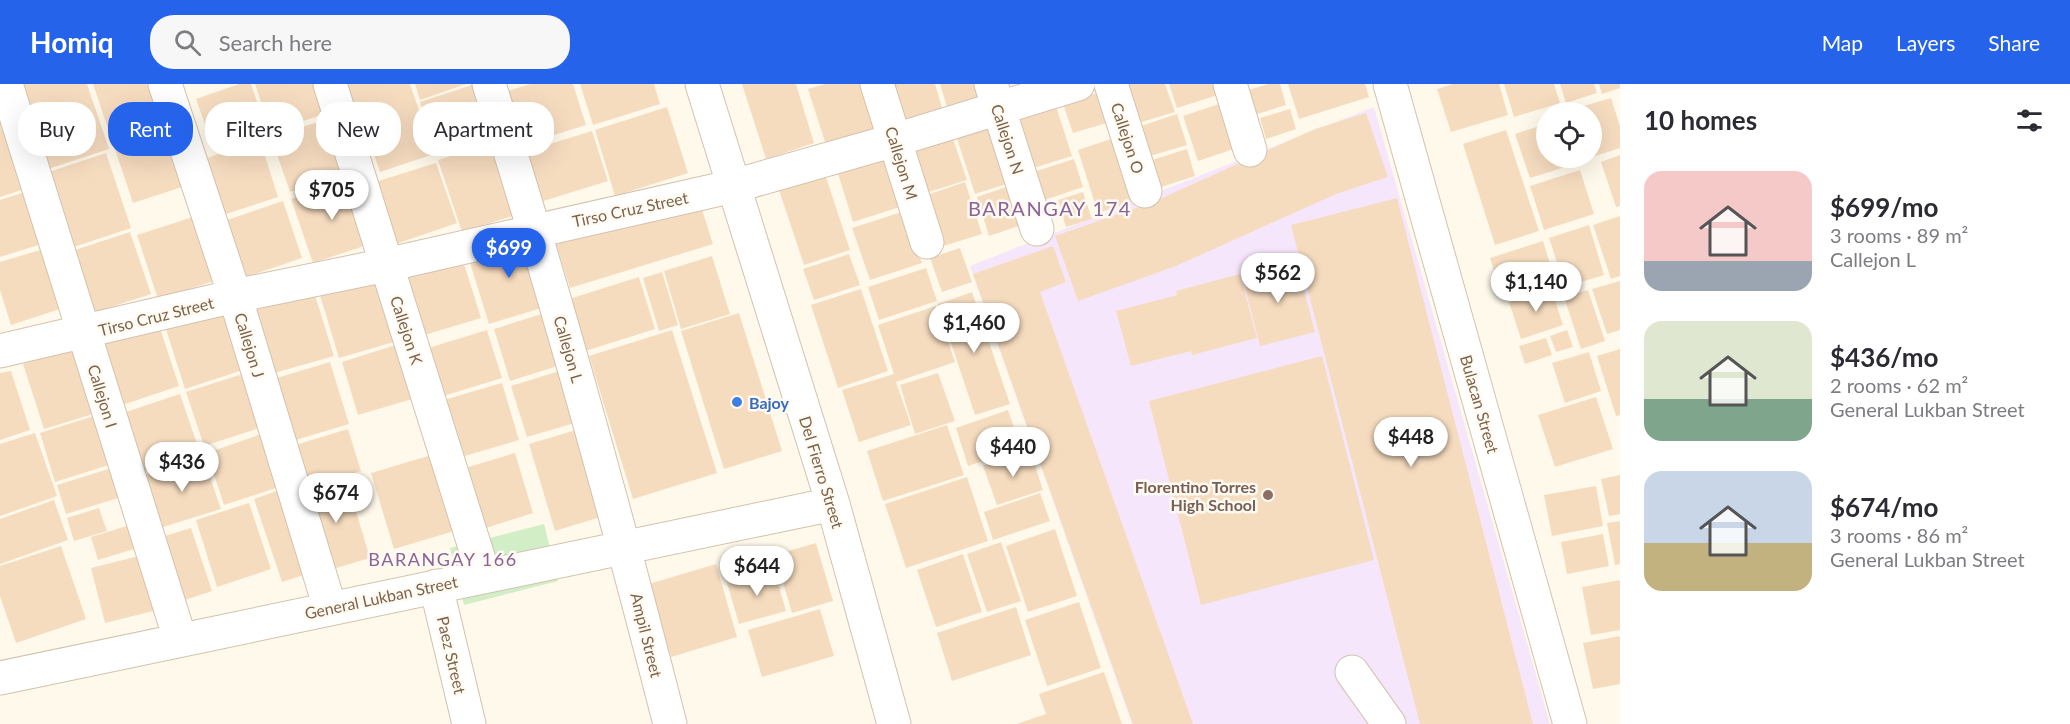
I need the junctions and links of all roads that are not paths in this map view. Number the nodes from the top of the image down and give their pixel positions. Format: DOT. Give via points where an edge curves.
graph roads {
  1 [pos="6,84"];
  2 [pos="165,84"];
  3 [pos="330,84"];
  4 [pos="489,84"];
  5 [pos="702,84"];
  6 [pos="877,84"];
  7 [pos="1078,84"];
  8 [pos="1111,84"];
  9 [pos="1230,84"];
  10 [pos="1390,84"];
  11 [pos="995,96"];
  12 [pos="895,140"];
  13 [pos="1250,150"];
  14 [pos="734,186"];
  15 [pos="1146,191"];
  16 [pos="1037,229"];
  17 [pos="535,230"];
  18 [pos="927,242"];
  19 [pos="386,265"];
  20 [pos="235,296"];
  21 [pos="83,333"];
  22 [pos="0,351"];
  23 [pos="833,504"];
  24 [pos="625,546"];
  25 [pos="484,576"];
  26 [pos="436,586"];
  27 [pos="330,608"];
  28 [pos="180,639"];
  29 [pos="1352,672"];
  30 [pos="0,678"];
  31 [pos="469,724"];
  32 [pos="670,724"];
  33 [pos="894,724"];
  34 [pos="1389,724"];
  35 [pos="1570,724"];
  1 -- 21 [label="street, Callejon I"];
  2 -- 20 [label="street, Callejon J"];
  3 -- 19 [label="street, Callejon K"];
  4 -- 17 [label="street, Callejon L"];
  5 -- 14 [label="street, Del Fierro Street"];
  6 -- 12 [label="street, Callejon M"];
  7 -- 11 [label="street, Tirso Cruz Street"];
  8 -- 15 [label="street, Callejon O"];
  9 -- 13 [label="street"];
  10 -- 35 [label="street, Bulacan Street"];
  11 -- 12 [label="street, Tirso Cruz Street"];
  11 -- 16 [label="street, Callejon N"];
  12 -- 14 [label="street, Tirso Cruz Street"];
  12 -- 18 [label="street, Callejon M"];
  14 -- 17 [label="street, Tirso Cruz Street"];
  14 -- 23 [label="street, Del Fierro Street"];
  17 -- 19 [label="street, Tirso Cruz Street"];
  17 -- 24 [label="street, Callejon L"];
  19 -- 20 [label="street, Tirso Cruz Street"];
  19 -- 25 [label="street, Callejon K"];
  20 -- 21 [label="street, Tirso Cruz Street"];
  20 -- 27 [label="street, Callejon J"];
  21 -- 22 [label="street, Tirso Cruz Street"];
  21 -- 28 [label="street, Callejon I"];
  23 -- 24 [label="street, General Lukban Street"];
  23 -- 33 [label="street, Del Fierro Street"];
  24 -- 25 [label="street, General Lukban Street"];
  24 -- 32 [label="street, Ampil Street"];
  25 -- 26 [label="street, General Lukban Street"];
  26 -- 27 [label="street, General Lukban Street"];
  26 -- 31 [label="street, Paez Street"];
  27 -- 28 [label="street, General Lukban Street"];
  28 -- 30 [label="street, General Lukban Street"];
  29 -- 34 [label="street"];
}
